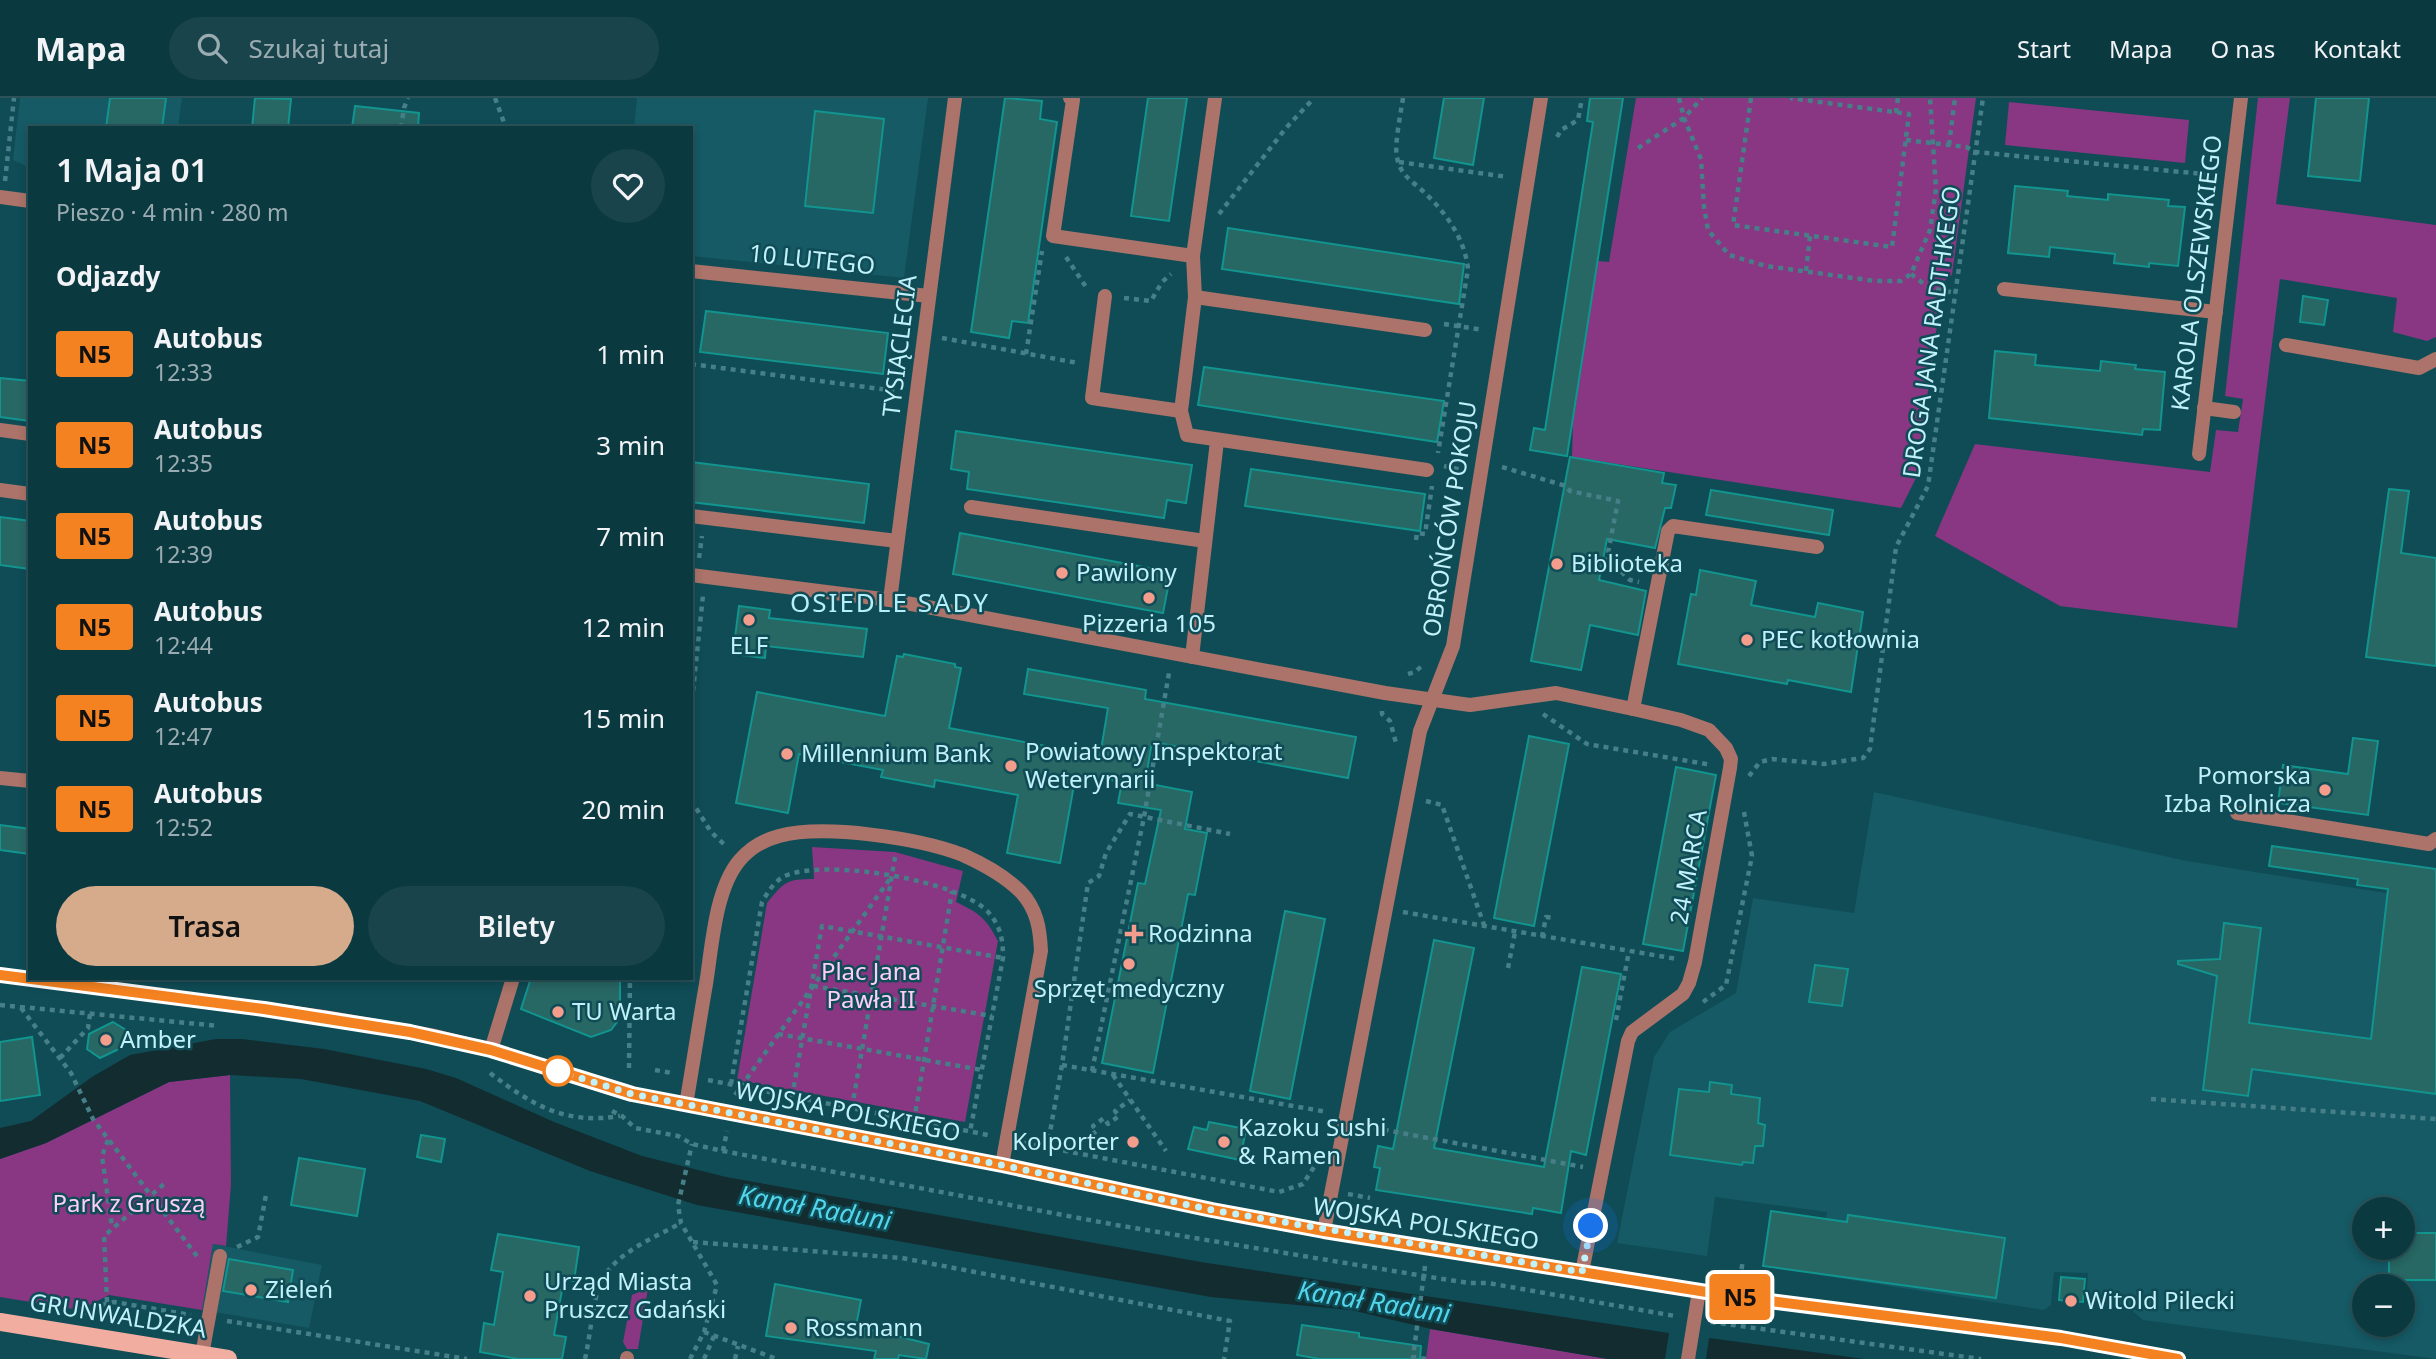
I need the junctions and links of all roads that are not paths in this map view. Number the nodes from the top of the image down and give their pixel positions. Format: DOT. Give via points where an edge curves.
graph roads {
  1 [pos="955,98"];
  2 [pos="1070,98"];
  3 [pos="1215,98"];
  4 [pos="1541,98"];
  5 [pos="2241,98"];
  6 [pos="1,198"];
  7 [pos="28,201"];
  8 [pos="1193,256"];
  9 [pos="693,271"];
  10 [pos="2004,289"];
  11 [pos="929,296"];
  12 [pos="1105,296"];
  13 [pos="1195,297"];
  14 [pos="2216,312"];
  15 [pos="1425,330"];
  16 [pos="2286,345"];
  17 [pos="2436,359"];
  18 [pos="2204,408"];
  19 [pos="1181,411"];
  20 [pos="2234,412"];
  21 [pos="0,430"];
  22 [pos="28,434"];
  23 [pos="1217,441"];
  24 [pos="2199,454"];
  25 [pos="1432,473"];
  26 [pos="0,490"];
  27 [pos="28,494"];
  28 [pos="971,507"];
  29 [pos="697,517"];
  30 [pos="897,541"];
  31 [pos="1205,541"];
  32 [pos="1817,547"];
  33 [pos="693,575"];
  34 [pos="890,600"];
  35 [pos="1192,657"];
  36 [pos="1430,701"];
  37 [pos="1633,709"];
  38 [pos="0,778"];
  39 [pos="28,781"];
  40 [pos="2237,813"];
  41 [pos="2436,839"];
  42 [pos="0,975"];
  43 [pos="28,977"];
  44 [pos="512,980"];
  45 [pos="69,981"];
  46 [pos="491,1050"];
  47 [pos="686,1105"];
  48 [pos="1002,1165"];
  49 [pos="1324,1231"];
  50 [pos="220,1256"];
  51 [pos="1582,1272"];
  52 [pos="1699,1291"];
  53 [pos="0,1322"];
  54 [pos="202,1354"];
  55 [pos="228,1359"];
  56 [pos="1688,1359"];
  57 [pos="2179,1359"];
  1 -- 11 [label="street, TYSIĄCLECIA"];
  2 -- 8 [label="street" via="1053,236"];
  3 -- 8 [label="street"];
  4 -- 36 [label="street, OBROŃCÓW POKOJU" via="1453,646"];
  5 -- 14 [label="street, KAROLA OLSZEWSKIEGO"];
  6 -- 7 [label="street"];
  8 -- 13 [label="street"];
  9 -- 11 [label="street, 10 LUTEGO"];
  10 -- 14 [label="street"];
  11 -- 30 [label="street, TYSIĄCLECIA"];
  12 -- 19 [label="street" via="1092,398"];
  13 -- 15 [label="street"];
  13 -- 19 [label="street"];
  14 -- 18 [label="street, KAROLA OLSZEWSKIEGO"];
  16 -- 17 [label="street" via="2419,368"];
  18 -- 20 [label="street"];
  18 -- 24 [label="street, KAROLA OLSZEWSKIEGO"];
  19 -- 23 [label="street, OBROŃCÓW POKOJU" via="1187,435"];
  21 -- 22 [label="street"];
  23 -- 25 [label="street, OBROŃCÓW POKOJU"];
  23 -- 31 [label="street"];
  26 -- 27 [label="street"];
  28 -- 31 [label="street"];
  29 -- 30 [label="street"];
  30 -- 34 [label="street, TYSIĄCLECIA"];
  31 -- 35 [label="street"];
  32 -- 37 [label="street" via="1673,526 1668,531"];
  33 -- 34 [label="street"];
  34 -- 35 [label="street"];
  35 -- 36 [label="street"];
  36 -- 37 [label="street" via="1470,705 1556,693"];
  36 -- 49 [label="street, OBROŃCÓW POKOJU" via="1420,731"];
  37 -- 51 [label="street, 24 MARCA" via="1709,730 1731,759 1689,983 1683,994 1632,1032 1628,1041"];
  38 -- 39 [label="street"];
  40 -- 41 [label="street" via="2429,844"];
  42 -- 43 [label="street, WOJSKA POLSKIEGO"];
  44 -- 46 [label="street"];
  45 -- 46 [label="street, WOJSKA POLSKIEGO" via="324,1017"];
  46 -- 47 [label="street, WOJSKA POLSKIEGO" via="632,1094"];
  47 -- 48 [label="street, WOJSKA POLSKIEGO"];
  47 -- 48 [label="street" via="716,919 726,883 740,860 756,846 782,835 832,831 898,840 962,855 992,870 1022,893 1034,910 1041,951"];
  48 -- 49 [label="street, WOJSKA POLSKIEGO"];
  49 -- 51 [label="street, WOJSKA POLSKIEGO"];
  50 -- 54 [label="street"];
  51 -- 52 [label="street, WOJSKA POLSKIEGO"];
  52 -- 56 [label="street"];
  52 -- 57 [label="street, WOJSKA POLSKIEGO" via="2061,1338"];
  53 -- 54 [label="main road, GRUNWALDZKA"];
  54 -- 55 [label="main road, GRUNWALDZKA"];
}
